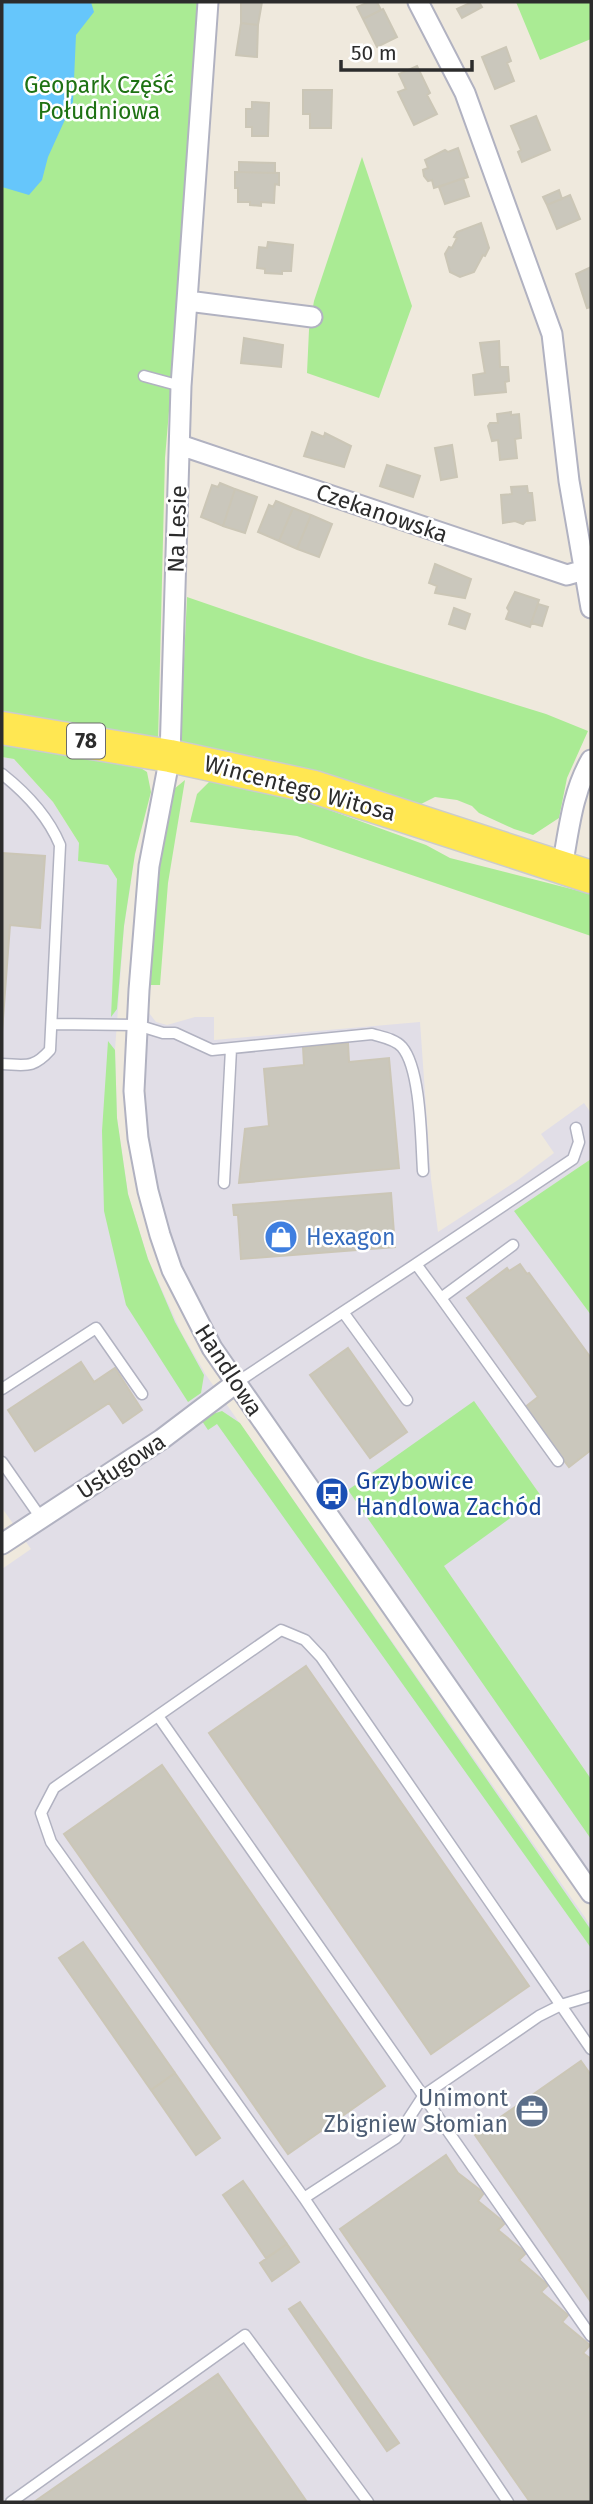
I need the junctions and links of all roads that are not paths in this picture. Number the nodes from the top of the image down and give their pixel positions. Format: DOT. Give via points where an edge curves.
graph roads {
  1 [pos="208,2"];
  2 [pos="418,2"];
  3 [pos="188,302"];
  4 [pos="312,317"];
  5 [pos="144,376"];
  6 [pos="181,386"];
  7 [pos="180,445"];
  8 [pos="584,570"];
  9 [pos="591,608"];
  10 [pos="2,728"];
  11 [pos="170,756"];
  12 [pos="591,760"];
  13 [pos="2,774"];
  14 [pos="577,872"];
  15 [pos="53,1024"];
  16 [pos="137,1025"];
  17 [pos="231,1049"];
  18 [pos="2,1064"];
  19 [pos="576,1128"];
  20 [pos="423,1171"];
  21 [pos="224,1183"];
  22 [pos="513,1245"];
  23 [pos="416,1264"];
  24 [pos="441,1298"];
  25 [pos="343,1312"];
  26 [pos="236,1383"];
  27 [pos="2,1389"];
  28 [pos="142,1394"];
  29 [pos="407,1400"];
  30 [pos="558,1461"];
  31 [pos="2,1462"];
  32 [pos="41,1518"];
  33 [pos="2,1544"];
  34 [pos="158,1716"];
  35 [pos="591,1893"];
  36 [pos="591,1996"];
  37 [pos="561,2005"];
  38 [pos="591,2049"];
  39 [pos="424,2095"];
  40 [pos="304,2199"];
  41 [pos="591,2336"];
  42 [pos="11,2502"];
  43 [pos="368,2502"];
  44 [pos="508,2502"];
  1 -- 3 [label="street, Na Lesie"];
  2 -- 8 [label="street" via="465,93 552,334"];
  3 -- 4 [label="street"];
  3 -- 6 [label="street, Na Lesie"];
  5 -- 6 [label="lane"];
  6 -- 7 [label="street, Na Lesie"];
  7 -- 8 [label="street, Czekanowska" via="567,575"];
  7 -- 11 [label="street, Na Lesie"];
  8 -- 9 [label="street"];
  10 -- 11 [label="main road, Wincentego Witosa / 78"];
  11 -- 14 [label="main road, Wincentego Witosa / 78" via="314,787"];
  11 -- 16 [label="street, Handlowa" via="149,866"];
  12 -- 14 [label="street" via="573,803"];
  13 -- 15 [label="lane" via="22,790 53,828 60,845"];
  15 -- 16 [label="lane"];
  15 -- 18 [label="lane" via="50,1050 40,1061 31,1066"];
  16 -- 17 [label="lane" via="175,1033 212,1051"];
  16 -- 26 [label="street, Handlowa" via="134,1091 148,1191 172,1270 212,1348"];
  17 -- 20 [label="lane" via="372,1034 390,1039 402,1047 414,1072"];
  17 -- 21 [label="lane"];
  19 -- 23 [label="lane" via="579,1142 573,1159"];
  22 -- 24 [label="lane"];
  23 -- 24 [label="lane"];
  23 -- 25 [label="lane"];
  24 -- 30 [label="lane"];
  25 -- 26 [label="lane"];
  25 -- 29 [label="lane"];
  26 -- 32 [label="street, Usługowa" via="162,1439"];
  26 -- 35 [label="street, Handlowa"];
  27 -- 28 [label="lane" via="96,1328"];
  31 -- 32 [label="lane"];
  32 -- 33 [label="street, Usługowa"];
  34 -- 37 [label="lane" via="281,1630 305,1640"];
  34 -- 39 [label="lane"];
  34 -- 40 [label="lane" via="54,1788 41,1813 51,1842"];
  36 -- 37 [label="lane"];
  37 -- 38 [label="lane"];
  37 -- 39 [label="lane"];
  39 -- 40 [label="lane" via="396,2138"];
  39 -- 41 [label="lane"];
  40 -- 44 [label="lane"];
  42 -- 43 [label="lane" via="245,2336"];
}
